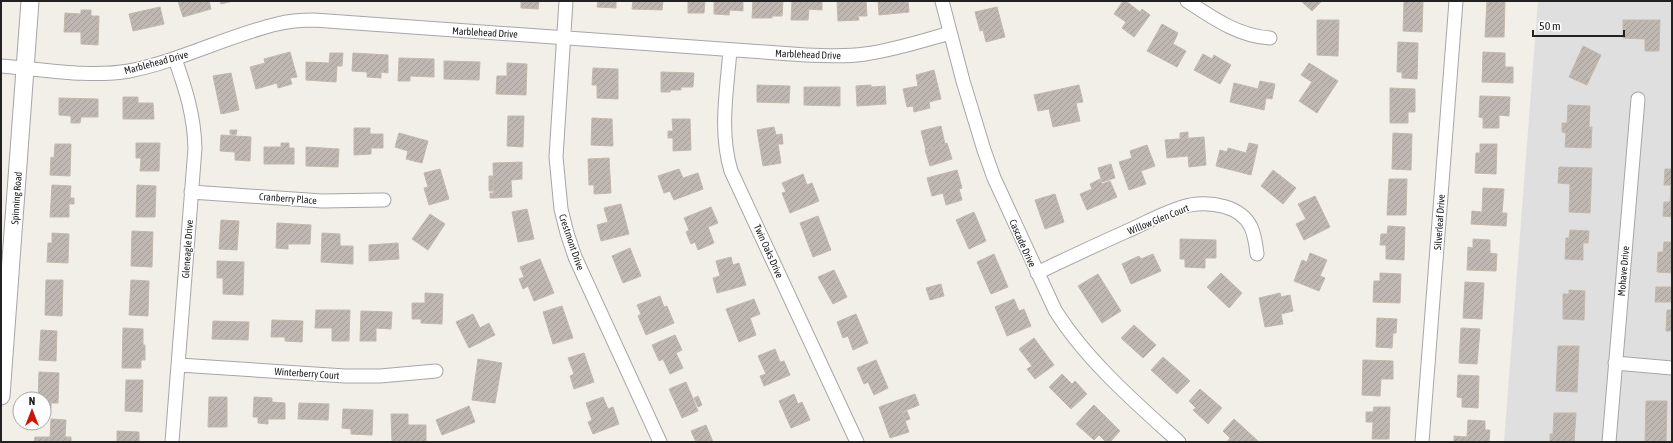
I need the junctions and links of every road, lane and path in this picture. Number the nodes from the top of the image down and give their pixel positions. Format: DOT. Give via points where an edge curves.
graph roads {
  1 [pos="30,1"];
  2 [pos="566,1"];
  3 [pos="942,1"];
  4 [pos="1187,1"];
  5 [pos="1456,1"];
  6 [pos="950,33"];
  7 [pos="564,37"];
  8 [pos="1270,38"];
  9 [pos="730,50"];
  10 [pos="176,58"];
  11 [pos="1,66"];
  12 [pos="25,68"];
  13 [pos="1638,99"];
  14 [pos="191,192"];
  15 [pos="384,200"];
  16 [pos="1257,254"];
  17 [pos="1037,273"];
  18 [pos="1615,363"];
  19 [pos="179,366"];
  20 [pos="1672,368"];
  21 [pos="436,371"];
  22 [pos="1,396"];
  23 [pos="172,442"];
  24 [pos="660,442"];
  25 [pos="857,442"];
  26 [pos="1178,442"];
  27 [pos="1422,442"];
  28 [pos="1609,442"];
  1 -- 12 [label="street, Spinning Road"];
  2 -- 7 [label="street, Crestmont Drive"];
  3 -- 6 [label="street, Cascade Drive"];
  4 -- 8 [label="street" via="1244,34"];
  5 -- 27 [label="street, Silverleaf Drive"];
  6 -- 9 [label="street, Marblehead Drive" via="890,50 840,56"];
  6 -- 17 [label="street, Cascade Drive" via="986,157"];
  7 -- 9 [label="street, Marblehead Drive"];
  7 -- 10 [label="street, Marblehead Drive" via="314,20 294,21 277,24"];
  7 -- 24 [label="street, Crestmont Drive" via="556,157 561,209 575,256"];
  9 -- 25 [label="street, Twin Oaks Drive" via="724,140 731,170"];
  10 -- 12 [label="street, Marblehead Drive" via="129,71 108,73"];
  10 -- 14 [label="street, Gleneagle Drive" via="194,128"];
  11 -- 12 [label="street, Marblehead Drive"];
  12 -- 22 [label="street, Spinning Road"];
  13 -- 18 [label="street, Mohave Drive"];
  14 -- 15 [label="street, Cranberry Place" via="322,200"];
  14 -- 19 [label="street, Gleneagle Drive"];
  16 -- 17 [label="street, Willow Glen Court" via="1251,227 1239,213 1214,204 1189,205 1161,215"];
  17 -- 26 [label="street, Cascade Drive" via="1055,310 1079,344"];
  18 -- 20 [label="street"];
  18 -- 28 [label="street, Mohave Drive"];
  19 -- 21 [label="street, Winterberry Court" via="345,376"];
  19 -- 23 [label="street, Gleneagle Drive"];
}
